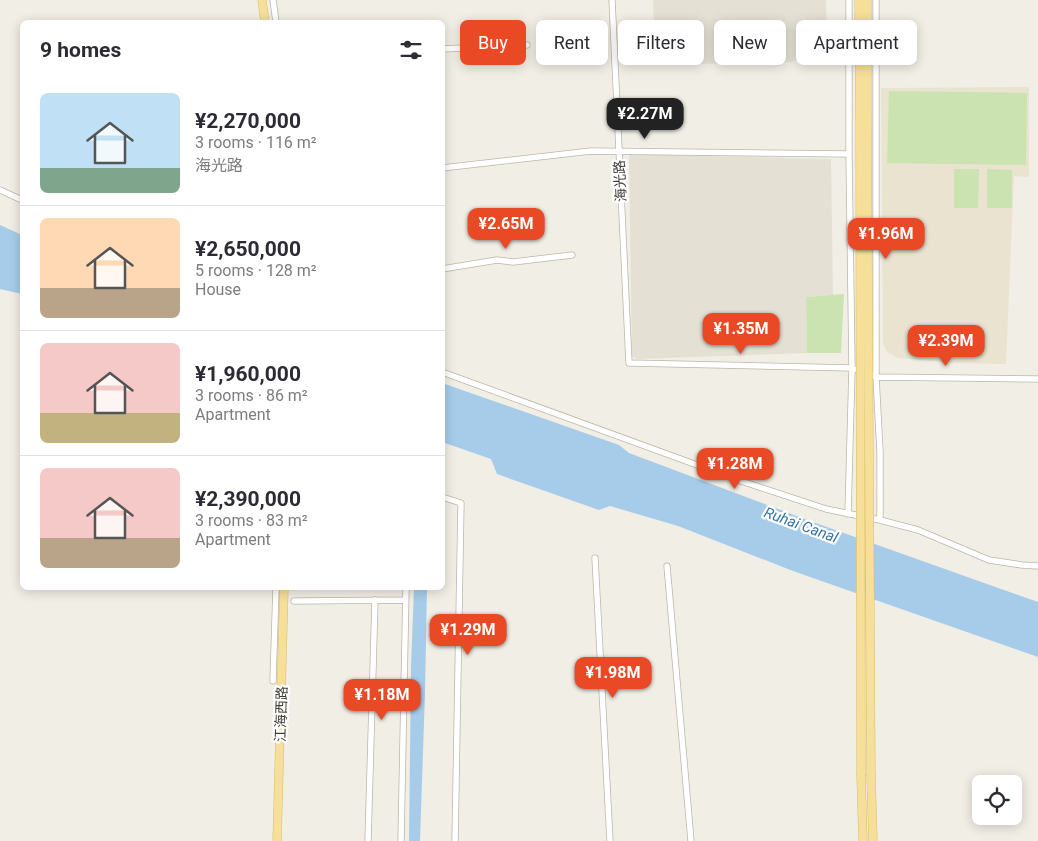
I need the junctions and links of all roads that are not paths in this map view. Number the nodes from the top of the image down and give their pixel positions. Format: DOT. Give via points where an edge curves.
graph roads {
  1 [pos="262,0"];
  2 [pos="273,0"];
  3 [pos="612,0"];
  4 [pos="849,0"];
  5 [pos="859,0"];
  6 [pos="867,0"];
  7 [pos="876,0"];
  8 [pos="266,20"];
  9 [pos="276,20"];
  10 [pos="527,45"];
  11 [pos="445,49"];
  12 [pos="864,117"];
  13 [pos="619,150"];
  14 [pos="849,154"];
  15 [pos="445,168"];
  16 [pos="0,190"];
  17 [pos="20,199"];
  18 [pos="572,255"];
  19 [pos="445,268"];
  20 [pos="852,368"];
  21 [pos="445,373"];
  22 [pos="876,377"];
  23 [pos="1038,379"];
  24 [pos="445,497"];
  25 [pos="848,514"];
  26 [pos="880,520"];
  27 [pos="595,558"];
  28 [pos="667,566"];
  29 [pos="1038,566"];
  30 [pos="276,590"];
  31 [pos="284,590"];
  32 [pos="406,590"];
  33 [pos="375,600"];
  34 [pos="405,600"];
  35 [pos="294,601"];
  36 [pos="273,681"];
  37 [pos="277,841"];
  38 [pos="368,841"];
  39 [pos="401,841"];
  40 [pos="455,841"];
  41 [pos="610,841"];
  42 [pos="690,841"];
  43 [pos="863,841"];
  44 [pos="873,841"];
  1 -- 8 [label="main road"];
  2 -- 9 [label="street"];
  3 -- 13 [label="street, 海光路"];
  4 -- 14 [label="street"];
  5 -- 12 [label="main road"];
  6 -- 12 [label="main road"];
  7 -- 22 [label="street"];
  10 -- 11 [label="street"];
  12 -- 43 [label="main road, bridge"];
  12 -- 44 [label="main road, bridge"];
  13 -- 14 [label="street"];
  13 -- 15 [label="street"];
  13 -- 20 [label="street, 海光路" via="629,363"];
  14 -- 20 [label="street"];
  16 -- 17 [label="street"];
  18 -- 19 [label="street"];
  20 -- 22 [label="street"];
  20 -- 25 [label="street"];
  21 -- 25 [label="street" via="741,481"];
  22 -- 23 [label="street"];
  22 -- 26 [label="street"];
  24 -- 40 [label="street" via="462,503"];
  25 -- 26 [label="street"];
  26 -- 29 [label="street" via="918,530 989,560"];
  27 -- 41 [label="street"];
  28 -- 42 [label="street"];
  30 -- 36 [label="street"];
  31 -- 37 [label="main road, 江海西路"];
  32 -- 34 [label="street"];
  33 -- 34 [label="street"];
  33 -- 35 [label="street"];
  33 -- 38 [label="street"];
  34 -- 39 [label="street"];
}
